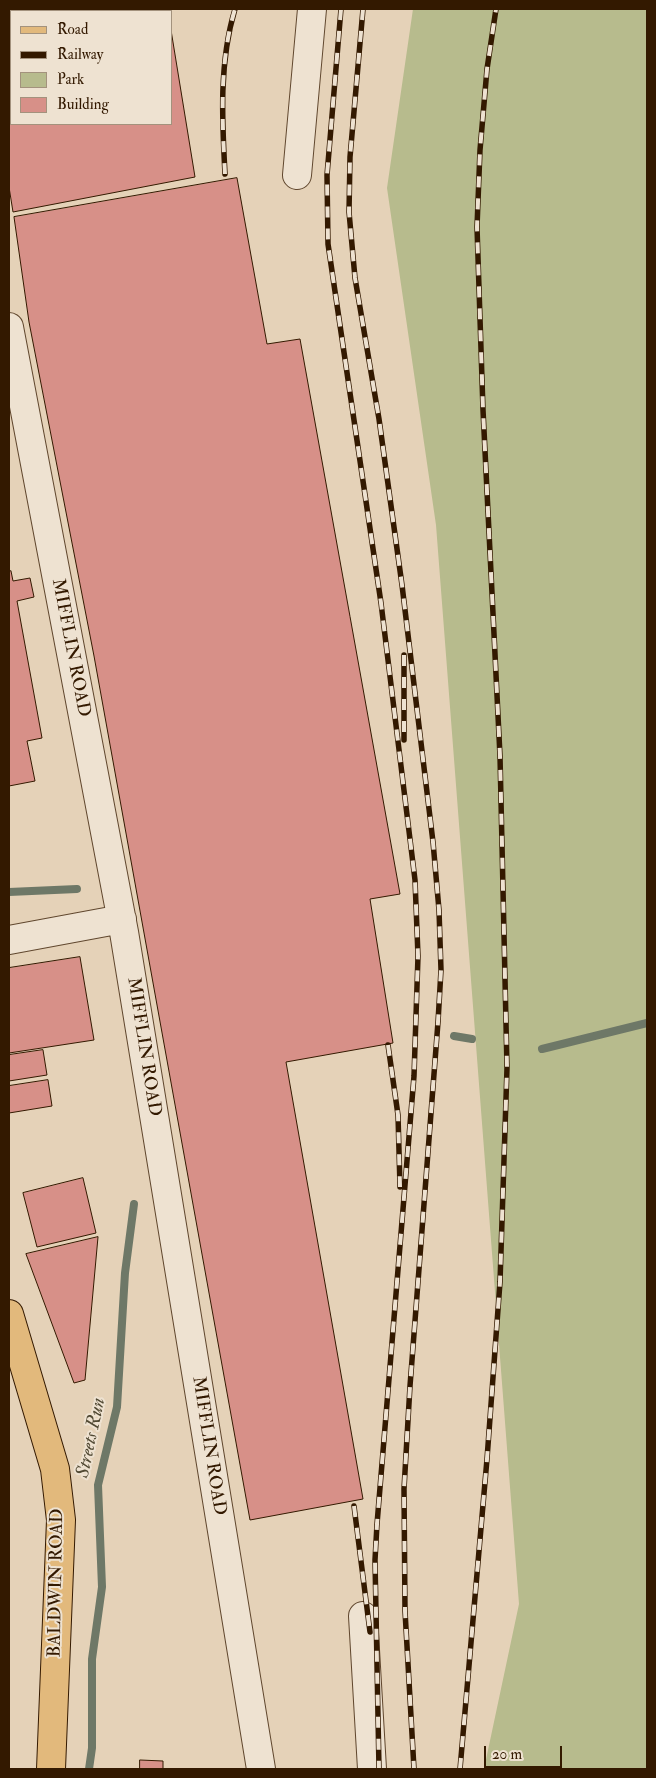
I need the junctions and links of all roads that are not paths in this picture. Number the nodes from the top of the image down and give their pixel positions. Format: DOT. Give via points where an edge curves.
graph roads {
  1 [pos="312,9"];
  2 [pos="297,175"];
  3 [pos="9,327"];
  4 [pos="122,919"];
  5 [pos="9,940"];
  6 [pos="9,1314"];
  7 [pos="363,1616"];
  8 [pos="51,1769"];
  9 [pos="261,1769"];
  10 [pos="372,1769"];
  1 -- 2 [label="street"];
  3 -- 4 [label="street, MIFFLIN ROAD"];
  4 -- 5 [label="street"];
  4 -- 9 [label="street, MIFFLIN ROAD"];
  6 -- 8 [label="main road, BALDWIN ROAD" via="55,1469 61,1520"];
  7 -- 10 [label="street"];
}
